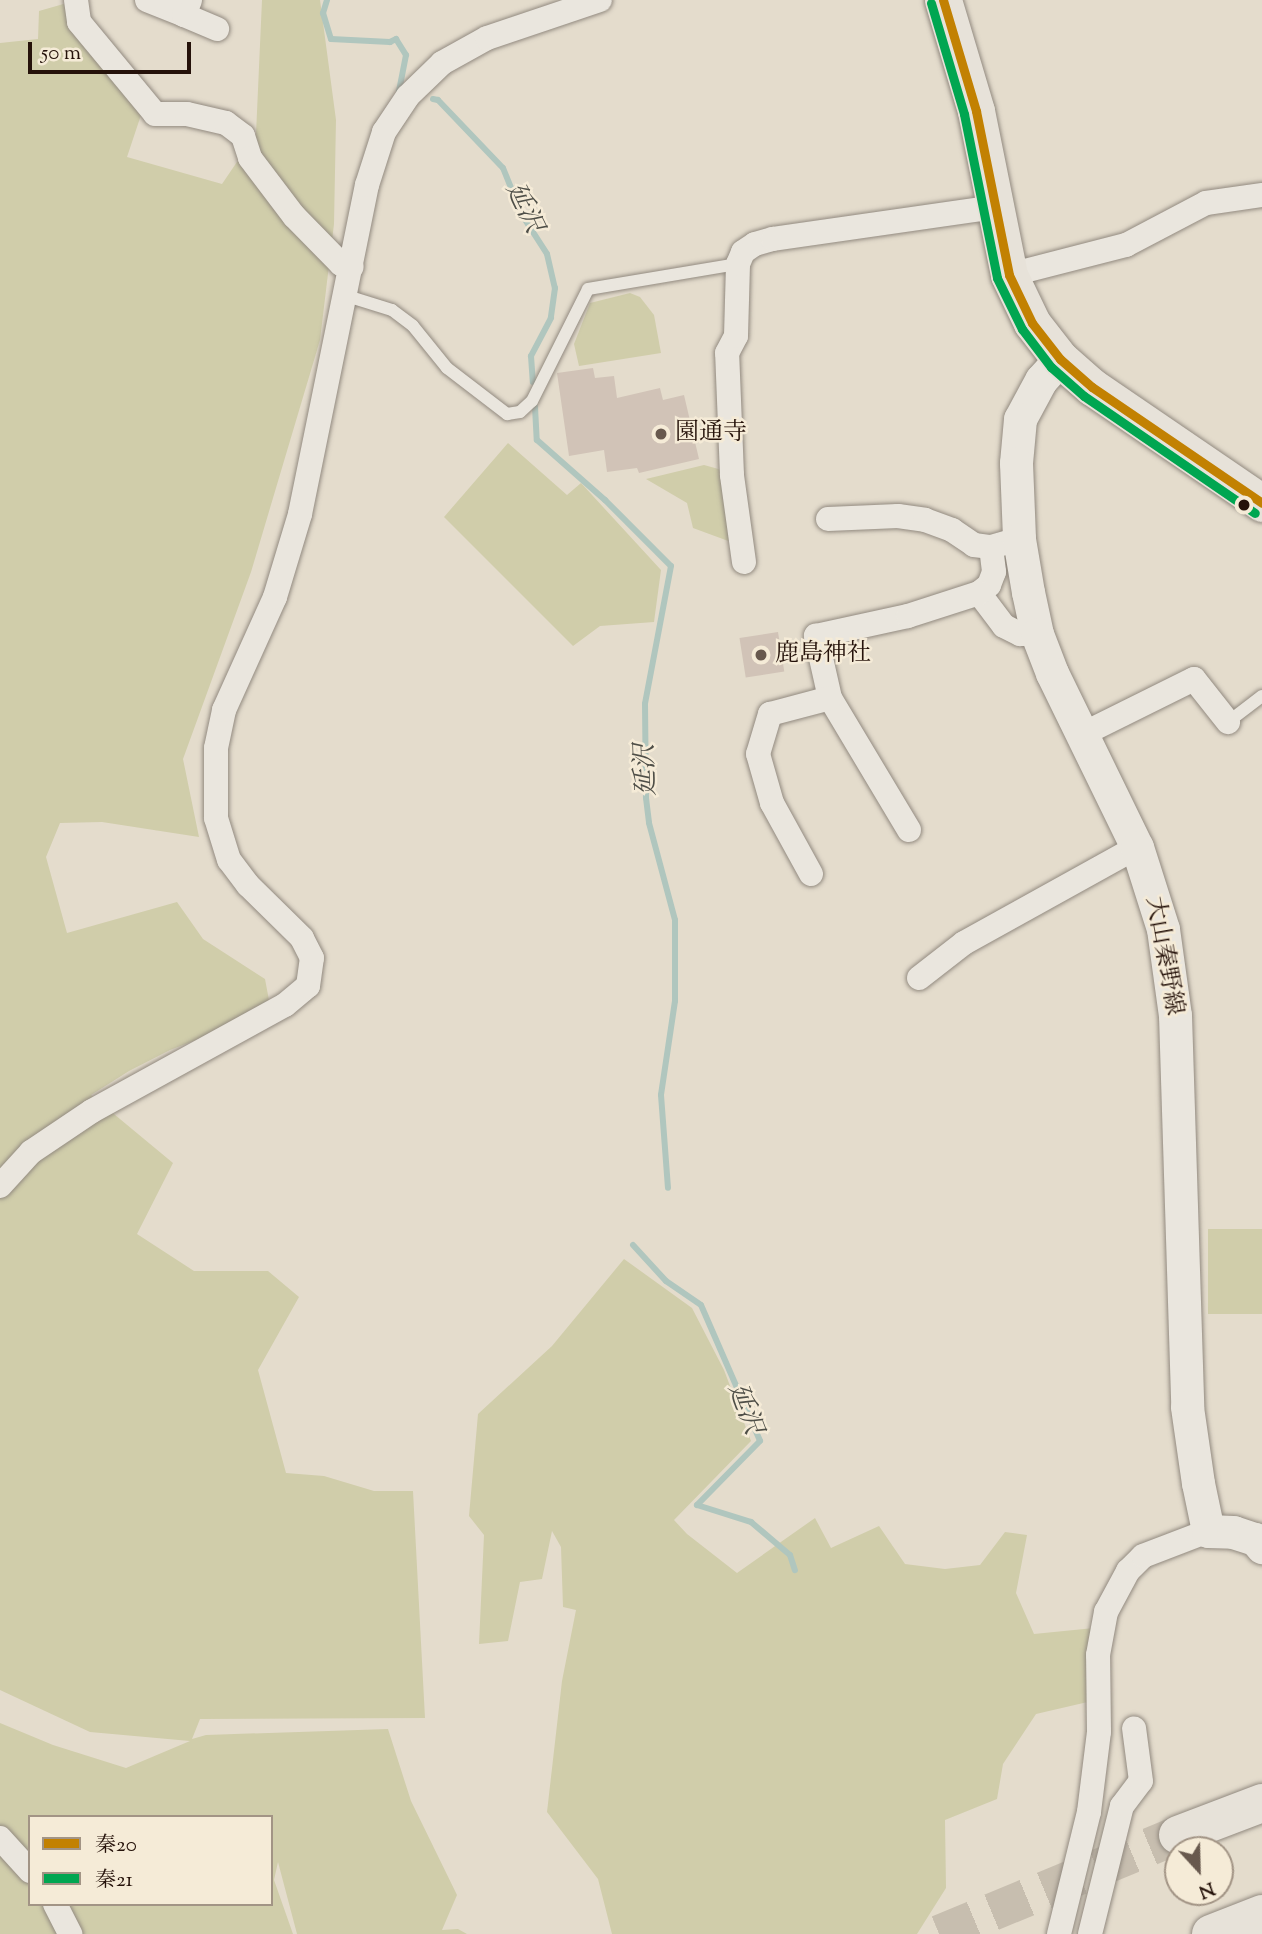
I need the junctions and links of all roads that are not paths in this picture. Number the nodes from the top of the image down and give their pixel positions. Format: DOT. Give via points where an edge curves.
graph roads {
  1 [pos="76,0"];
  2 [pos="147,0"];
  3 [pos="600,0"];
  4 [pos="943,0"];
  5 [pos="187,7"];
  6 [pos="217,29"];
  7 [pos="1262,195"];
  8 [pos="995,207"];
  9 [pos="738,264"];
  10 [pos="352,267"];
  11 [pos="1009,275"];
  12 [pos="347,296"];
  13 [pos="1060,359"];
  14 [pos="1262,503"];
  15 [pos="828,519"];
  16 [pos="1005,543"];
  17 [pos="744,562"];
  18 [pos="979,593"];
  19 [pos="1037,634"];
  20 [pos="1262,696"];
  21 [pos="830,698"];
  22 [pos="1228,722"];
  23 [pos="1081,735"];
  24 [pos="909,830"];
  25 [pos="1137,848"];
  26 [pos="811,874"];
  27 [pos="919,978"];
  28 [pos="0,1186"];
  29 [pos="1208,1531"];
  30 [pos="1262,1547"];
  31 [pos="1134,1728"];
  32 [pos="1262,1803"];
  33 [pos="1178,1835"];
  34 [pos="0,1838"];
  35 [pos="28,1869"];
  36 [pos="56,1906"];
  37 [pos="1262,1914"];
  38 [pos="69,1934"];
  39 [pos="1059,1934"];
  40 [pos="1090,1934"];
  41 [pos="1211,1934"];
  1 -- 10 [label="street" via="79,22 155,114 187,114 226,122 243,136 250,158 294,216 341,264"];
  2 -- 5 [label="street"];
  3 -- 10 [label="street" via="487,38 442,63 408,96 384,132"];
  4 -- 8 [label="main road" via="976,111"];
  5 -- 6 [label="street"];
  7 -- 11 [label="street" via="1206,203 1126,245"];
  8 -- 9 [label="street" via="774,239 743,252"];
  8 -- 11 [label="main road"];
  9 -- 12 [label="lane" via="588,289 532,401 520,412 507,414 447,368 413,327 392,310"];
  9 -- 17 [label="street" via="736,336 727,353 732,475"];
  10 -- 12 [label="street"];
  11 -- 13 [label="main road" via="1032,323"];
  12 -- 28 [label="street" via="300,514 275,597 225,710 216,748 216,818 229,860 302,938 312,958 308,986 285,1005 92,1111 31,1152"];
  13 -- 14 [label="main road" via="1092,387"];
  13 -- 16 [label="main road, 大山秦野線" via="1041,380 1020,419"];
  15 -- 16 [label="street" via="898,516 952,530 974,545"];
  16 -- 18 [label="street" via="989,585"];
  16 -- 19 [label="main road, 大山秦野線"];
  18 -- 19 [label="street" via="1004,626 1020,634"];
  18 -- 21 [label="street" via="816,636"];
  19 -- 23 [label="main road, 大山秦野線"];
  20 -- 22 [label="lane"];
  21 -- 24 [label="street"];
  21 -- 26 [label="street" via="770,715 758,754 772,803"];
  22 -- 23 [label="street" via="1194,679"];
  23 -- 25 [label="main road, 大山秦野線"];
  25 -- 27 [label="street" via="964,943"];
  25 -- 29 [label="main road, 大山秦野線" via="1152,889 1170,971 1187,1407"];
  29 -- 30 [label="main road" via="1233,1532 1255,1539"];
  29 -- 39 [label="street" via="1143,1556 1128,1571 1106,1612 1098,1655 1099,1732 1089,1812"];
  31 -- 40 [label="street" via="1141,1781 1122,1807"];
  32 -- 33 [label="highway"];
  34 -- 35 [label="street"];
  36 -- 38 [label="street"];
  37 -- 41 [label="highway"];
}
